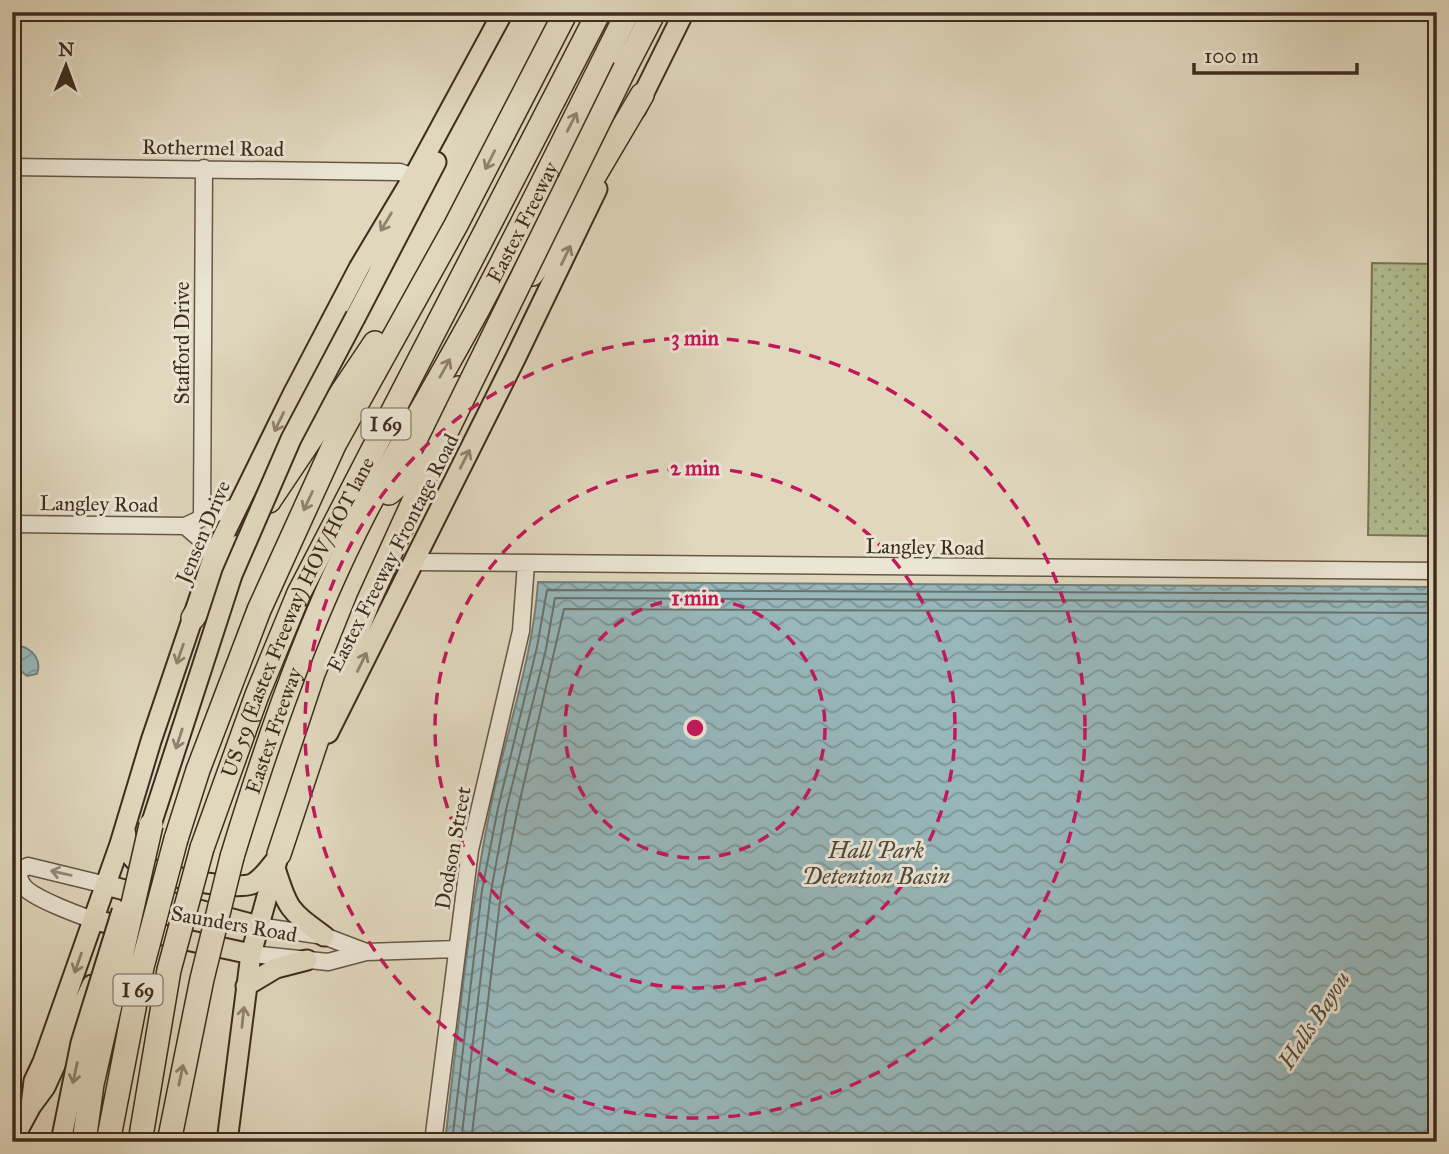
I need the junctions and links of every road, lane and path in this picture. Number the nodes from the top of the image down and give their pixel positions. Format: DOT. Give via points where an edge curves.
graph roads {
  1 [pos="504,12"];
  2 [pos="566,12"];
  3 [pos="599,12"];
  4 [pos="628,12"];
  5 [pos="654,12"];
  6 [pos="684,12"];
  7 [pos="642,95"];
  8 [pos="12,167"];
  9 [pos="204,168"];
  10 [pos="413,177"];
  11 [pos="456,225"];
  12 [pos="238,506"];
  13 [pos="365,513"];
  14 [pos="202,518"];
  15 [pos="12,524"];
  16 [pos="185,526"];
  17 [pos="214,555"];
  18 [pos="414,562"];
  19 [pos="526,564"];
  20 [pos="1437,571"];
  21 [pos="193,618"];
  22 [pos="151,825"];
  23 [pos="125,829"];
  24 [pos="277,859"];
  25 [pos="14,871"];
  26 [pos="106,885"];
  27 [pos="93,920"];
  28 [pos="122,925"];
  29 [pos="258,926"];
  30 [pos="324,936"];
  31 [pos="457,949"];
  32 [pos="366,952"];
  33 [pos="251,954"];
  34 [pos="307,960"];
  35 [pos="246,986"];
  36 [pos="31,1106"];
  37 [pos="12,1142"];
  38 [pos="61,1142"];
  39 [pos="84,1142"];
  40 [pos="108,1142"];
  41 [pos="140,1142"];
  42 [pos="169,1142"];
  43 [pos="227,1142"];
  44 [pos="433,1142"];
  1 -- 10 [label="main road, Jensen Drive"];
  1 -- 22 [label="main road, one-way, bridge" via="469,99 291,439 232,575"];
  2 -- 11 [label="highway, I 69, one-way"];
  3 -- 41 [label="highway, US 59 (Eastex Freeway) HOV/HOT lane / I 69, bridge" via="299,593 257,695 202,848 169,970"];
  13 -- 4 [label="highway, Eastex Freeway / I 69, one-way" via="478,309"];
  5 -- 24 [label="highway, bridge" via="433,459 368,602"];
  6 -- 7 [label="main road, Eastex Freeway Frontage Road"];
  7 -- 13 [label="highway" via="576,207 396,487"];
  18 -- 7 [label="main road, Eastex Freeway Frontage Road, one-way"];
  8 -- 9 [label="street, Rothermel Road"];
  9 -- 10 [label="street, Rothermel Road" via="400,172"];
  9 -- 14 [label="street, Stafford Drive"];
  10 -- 12 [label="main road, Jensen Drive, one-way" via="359,268"];
  11 -- 21 [label="highway"];
  11 -- 40 [label="highway, I 69, one-way, bridge" via="334,445 283,552 198,770 142,967"];
  12 -- 14 [label="street, Langley Road"];
  12 -- 17 [label="main road, Jensen Drive"];
  42 -- 13 [label="highway, Eastex Freeway / I 69, one-way, bridge" via="202,979 256,779 313,624"];
  14 -- 16 [label="street, Langley Road"];
  15 -- 16 [label="street, Langley Road"];
  16 -- 17 [label="street, Langley Road"];
  17 -- 21 [label="main road, Jensen Drive"];
  18 -- 19 [label="street, Langley Road"];
  24 -- 18 [label="main road, Eastex Freeway Frontage Road, one-way" via="328,733"];
  19 -- 20 [label="street, Langley Road"];
  19 -- 31 [label="street, Dodson Street" via="521,631 470,850"];
  21 -- 23 [label="main road, Jensen Drive, one-way"];
  22 -- 38 [label="main road, one-way, bridge" via="82,1043"];
  22 -- 39 [label="highway, bridge" via="92,1084"];
  23 -- 24 [label="main road" via="131,856 142,866 168,875 242,886 255,883"];
  23 -- 26 [label="main road, Jensen Drive"];
  24 -- 29 [label="main road, Eastex Freeway Frontage Road"];
  24 -- 30 [label="main road" via="286,904"];
  26 -- 25 [label="street, one-way" via="29,866"];
  25 -- 27 [label="street" via="25,888 72,914"];
  26 -- 27 [label="main road, Jensen Drive"];
  26 -- 29 [label="main road, Saunders Road"];
  27 -- 28 [label="main road, Saunders Road"];
  27 -- 36 [label="main road, Jensen Drive, one-way" via="33,1082"];
  28 -- 33 [label="main road, Saunders Road"];
  28 -- 36 [label="main road, Jensen Drive" via="45,1087"];
  29 -- 30 [label="street, Saunders Road"];
  29 -- 33 [label="main road, Eastex Freeway Frontage Road"];
  30 -- 32 [label="street, Saunders Road"];
  31 -- 32 [label="street, Saunders Road"];
  31 -- 44 [label="street, Dodson Street"];
  32 -- 34 [label="street, Saunders Road" via="328,962"];
  33 -- 34 [label="street, Saunders Road"];
  33 -- 35 [label="main road, Eastex Freeway Frontage Road"];
  34 -- 35 [label="main road" via="276,968"];
  43 -- 35 [label="main road, Eastex Freeway Frontage Road, one-way"];
  36 -- 37 [label="main road, Jensen Drive"];
}
